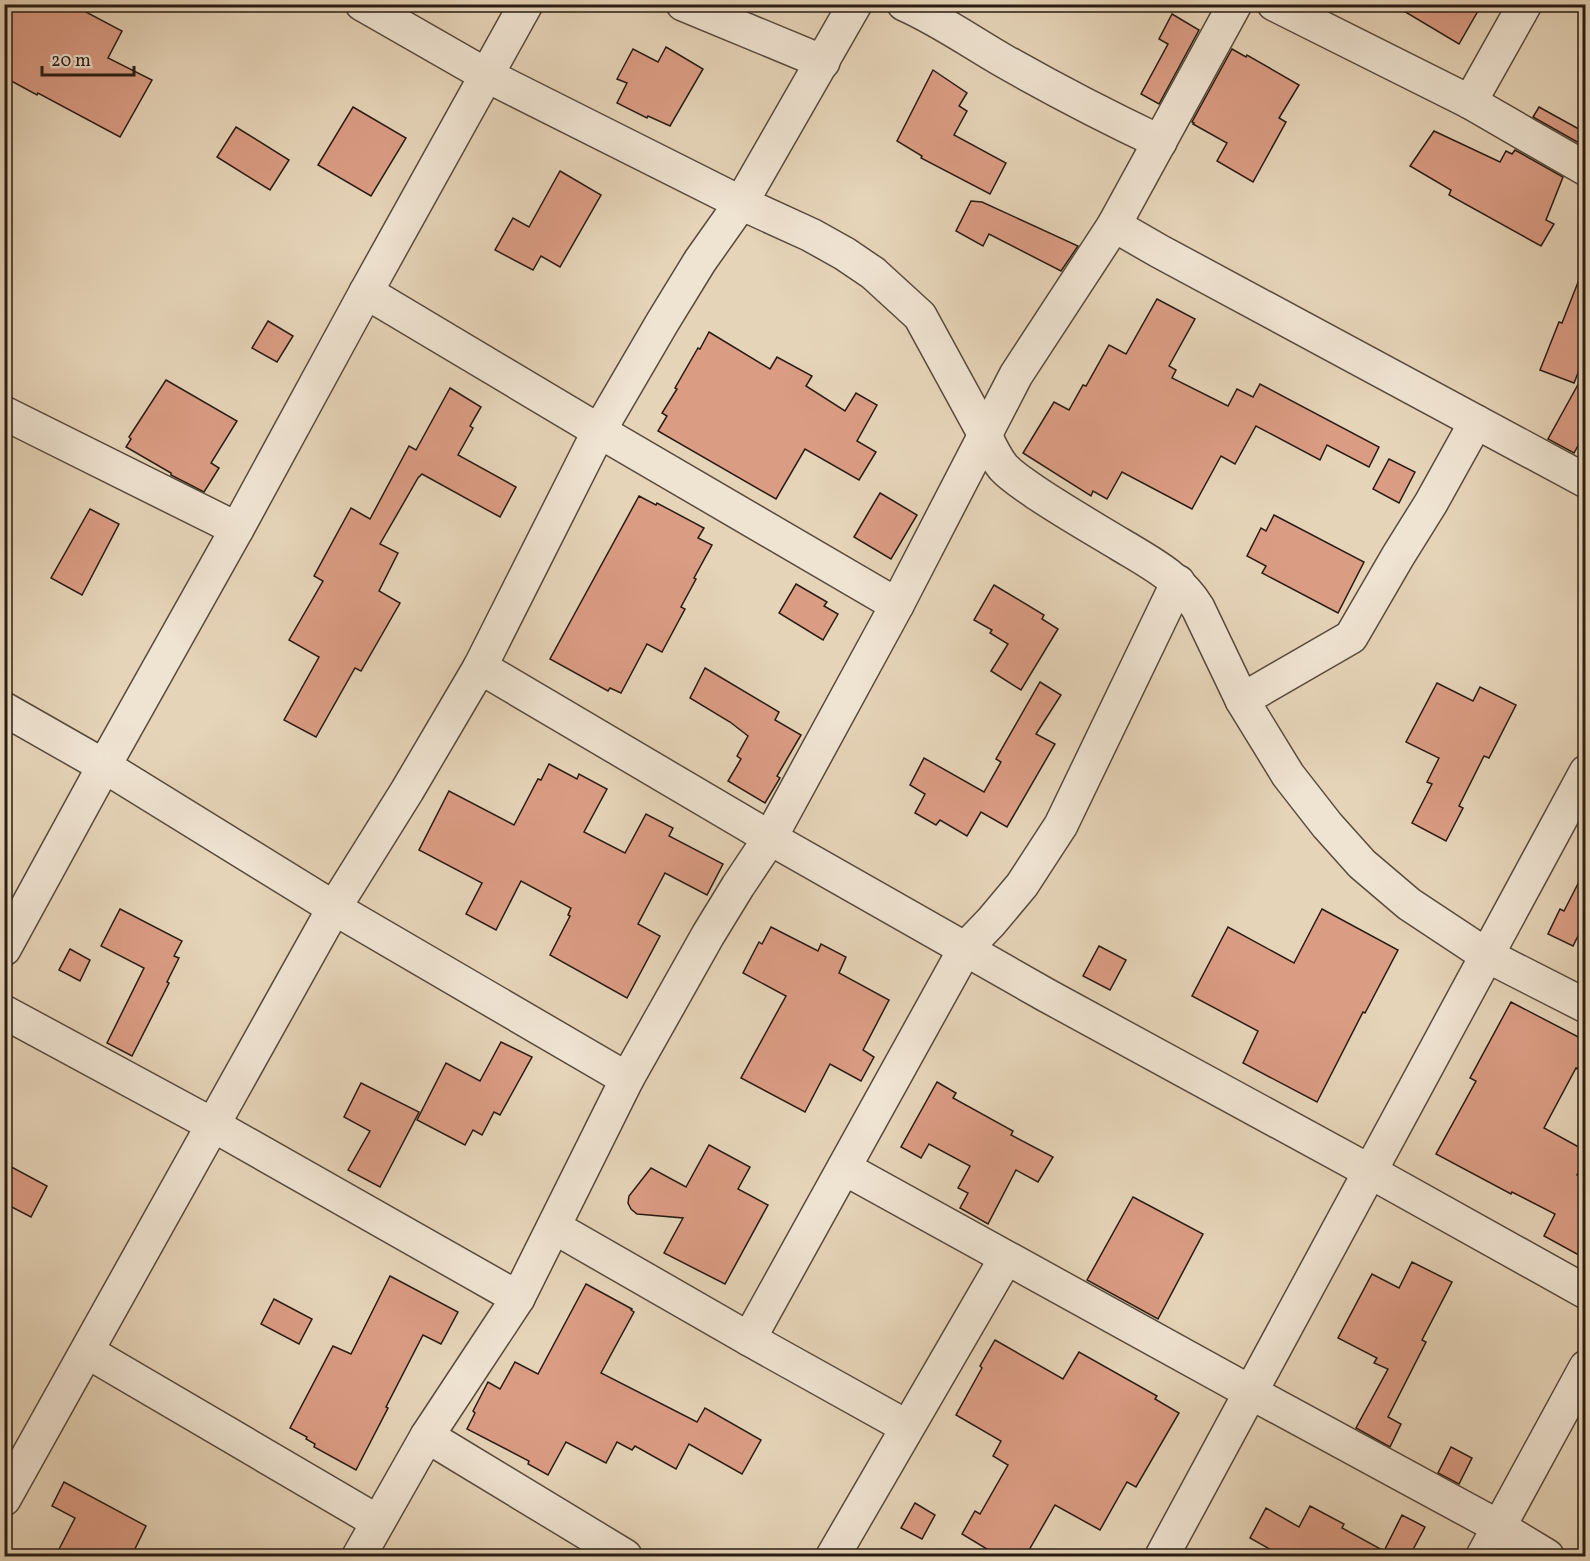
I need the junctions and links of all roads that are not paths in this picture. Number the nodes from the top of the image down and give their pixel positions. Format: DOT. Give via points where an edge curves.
graph roads {
  1 [pos="362,4"];
  2 [pos="526,4"];
  3 [pos="683,4"];
  4 [pos="855,4"];
  5 [pos="904,4"];
  6 [pos="1235,4"];
  7 [pos="1274,4"];
  8 [pos="1525,4"];
  9 [pos="823,62"];
  10 [pos="486,75"];
  11 [pos="1470,102"];
  12 [pos="1160,142"];
  13 [pos="1586,169"];
  14 [pos="741,203"];
  15 [pos="1114,225"];
  16 [pos="366,292"];
  17 [pos="4,413"];
  18 [pos="1476,422"];
  19 [pos="599,431"];
  20 [pos="985,435"];
  21 [pos="1586,481"];
  22 [pos="237,529"];
  23 [pos="1178,582"];
  24 [pos="897,605"];
  25 [pos="480,667"];
  26 [pos="1242,700"];
  27 [pos="4,709"];
  28 [pos="104,766"];
  29 [pos="1586,772"];
  30 [pos="770,838"];
  31 [pos="334,908"];
  32 [pos="4,949"];
  33 [pos="965,949"];
  34 [pos="1486,955"];
  35 [pos="1586,1006"];
  36 [pos="4,1012"];
  37 [pos="627,1079"];
  38 [pos="213,1125"];
  39 [pos="844,1168"];
  40 [pos="1369,1171"];
  41 [pos="554,1227"];
  42 [pos="1006,1258"];
  43 [pos="1586,1292"];
  44 [pos="518,1298"];
  45 [pos="749,1339"];
  46 [pos="88,1352"];
  47 [pos="1586,1367"];
  48 [pos="1250,1392"];
  49 [pos="907,1427"];
  50 [pos="427,1436"];
  51 [pos="4,1499"];
  52 [pos="378,1522"];
  53 [pos="1499,1527"];
  54 [pos="359,1557"];
  55 [pos="625,1557"];
  56 [pos="833,1557"];
  57 [pos="1162,1557"];
  58 [pos="1483,1557"];
  59 [pos="1547,1557"];
  1 -- 10 [label="street"];
  2 -- 10 [label="street"];
  3 -- 9 [label="street"];
  4 -- 9 [label="street"];
  5 -- 12 [label="street"];
  6 -- 12 [label="street"];
  7 -- 11 [label="street"];
  8 -- 11 [label="street"];
  9 -- 14 [label="street"];
  10 -- 14 [label="street"];
  10 -- 16 [label="street"];
  11 -- 13 [label="street"];
  12 -- 15 [label="street"];
  14 -- 19 [label="street" via="678,296"];
  14 -- 20 [label="street" via="845,254 873,273 920,316"];
  15 -- 18 [label="street"];
  15 -- 20 [label="street" via="1016,375"];
  16 -- 19 [label="street"];
  16 -- 22 [label="street"];
  17 -- 22 [label="street"];
  18 -- 21 [label="street"];
  18 -- 26 [label="street" via="1351,637"];
  19 -- 24 [label="street"];
  19 -- 25 [label="street"];
  20 -- 23 [label="street" via="1003,467 1016,479"];
  20 -- 24 [label="street"];
  22 -- 28 [label="street"];
  23 -- 26 [label="street" via="1198,608"];
  23 -- 33 [label="street" via="1061,825 1022,885"];
  24 -- 30 [label="street"];
  25 -- 30 [label="street"];
  25 -- 31 [label="street"];
  26 -- 34 [label="street" via="1288,775 1362,864 1409,904"];
  27 -- 28 [label="street"];
  28 -- 31 [label="street"];
  28 -- 32 [label="street"];
  29 -- 34 [label="street"];
  30 -- 33 [label="street"];
  30 -- 37 [label="street" via="708,935"];
  31 -- 37 [label="street"];
  31 -- 38 [label="street"];
  33 -- 39 [label="street"];
  33 -- 40 [label="street"];
  34 -- 35 [label="street"];
  34 -- 40 [label="street"];
  36 -- 38 [label="street"];
  37 -- 41 [label="street"];
  38 -- 44 [label="street"];
  38 -- 46 [label="street"];
  39 -- 42 [label="street"];
  39 -- 45 [label="street"];
  40 -- 43 [label="street"];
  40 -- 48 [label="street"];
  41 -- 44 [label="street"];
  41 -- 45 [label="street"];
  42 -- 48 [label="street"];
  42 -- 49 [label="street"];
  44 -- 50 [label="street"];
  45 -- 49 [label="street"];
  46 -- 51 [label="street"];
  46 -- 52 [label="street"];
  47 -- 53 [label="street"];
  48 -- 53 [label="street"];
  48 -- 57 [label="street"];
  49 -- 56 [label="street"];
  50 -- 52 [label="street"];
  50 -- 55 [label="street"];
  52 -- 54 [label="street"];
  53 -- 58 [label="street"];
  53 -- 59 [label="street"];
}
